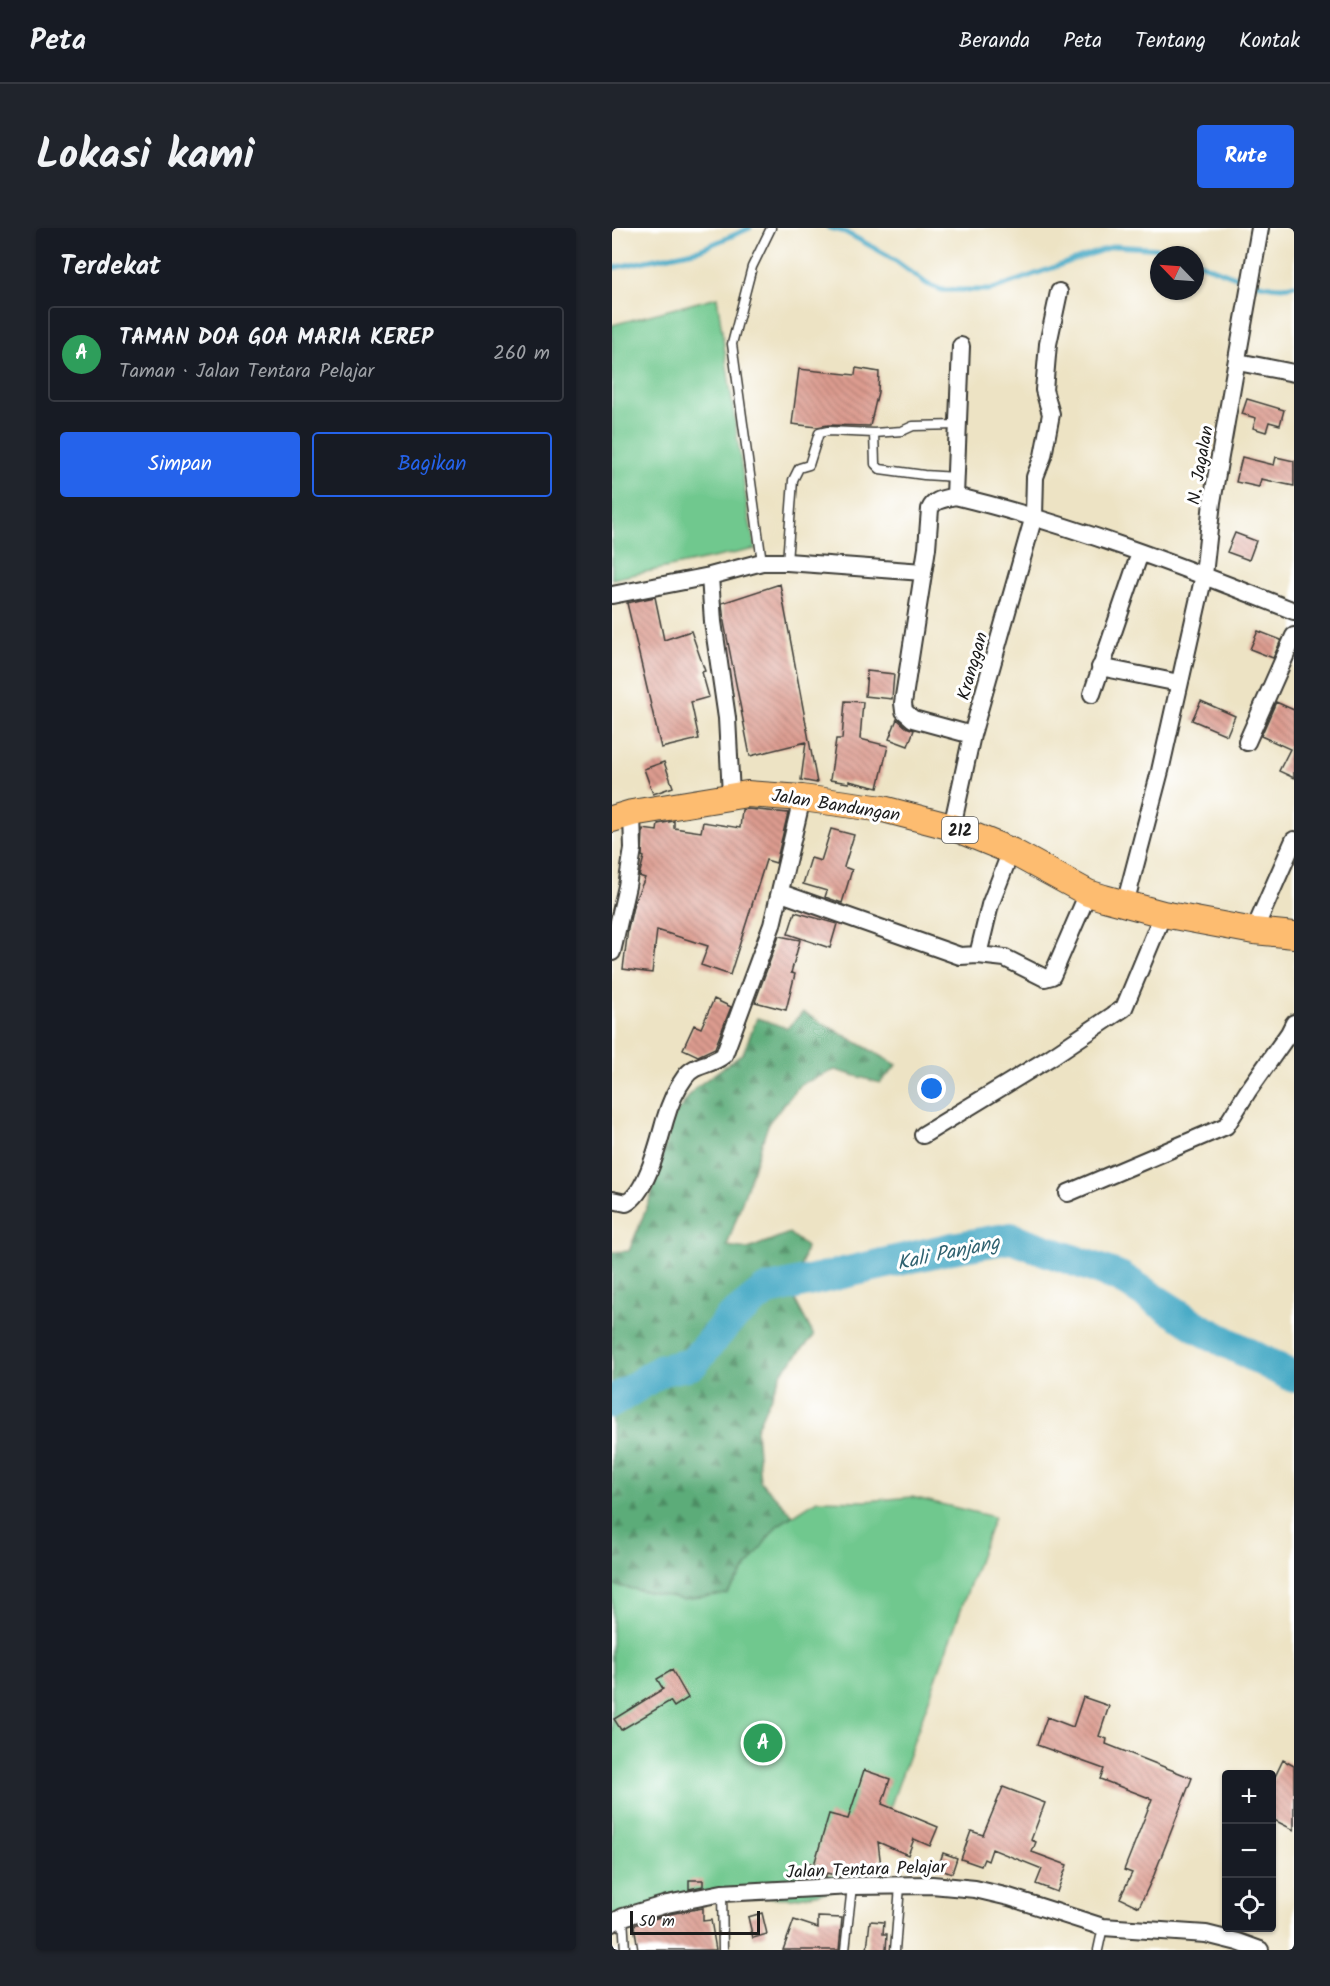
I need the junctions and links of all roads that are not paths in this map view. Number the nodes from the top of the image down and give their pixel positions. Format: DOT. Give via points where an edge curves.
graph roads {
  1 [pos="771,228"];
  2 [pos="1260,228"];
  3 [pos="1059,292"];
  4 [pos="961,346"];
  5 [pos="1238,362"];
  6 [pos="1294,373"];
  7 [pos="958,425"];
  8 [pos="874,433"];
  9 [pos="956,477"];
  10 [pos="955,496"];
  11 [pos="1034,516"];
  12 [pos="1140,553"];
  13 [pos="762,562"];
  14 [pos="787,562"];
  15 [pos="923,572"];
  16 [pos="1204,575"];
  17 [pos="710,576"];
  18 [pos="612,595"];
  19 [pos="1294,611"];
  20 [pos="1294,636"];
  21 [pos="1100,667"];
  22 [pos="1179,683"];
  23 [pos="1092,694"];
  24 [pos="972,735"];
  25 [pos="1247,742"];
  26 [pos="731,795"];
  27 [pos="802,798"];
  28 [pos="622,816"];
  29 [pos="952,827"];
  30 [pos="1294,840"];
  31 [pos="1011,850"];
  32 [pos="781,893"];
  33 [pos="1088,893"];
  34 [pos="1125,904"];
  35 [pos="1163,914"];
  36 [pos="1254,931"];
  37 [pos="1294,935"];
  38 [pos="612,952"];
  39 [pos="978,955"];
  40 [pos="1294,1023"];
  41 [pos="923,1135"];
  42 [pos="1068,1193"];
  43 [pos="612,1200"];
  44 [pos="852,1886"];
  45 [pos="900,1886"];
  46 [pos="722,1893"];
  47 [pos="617,1920"];
  48 [pos="1102,1927"];
  49 [pos="625,1950"];
  50 [pos="723,1950"];
  51 [pos="845,1950"];
  52 [pos="895,1950"];
  53 [pos="1098,1950"];
  54 [pos="1260,1950"];
  1 -- 13 [label="lane" via="752,267 732,344"];
  2 -- 5 [label="street, N. Jagalan"];
  3 -- 11 [label="street, Kranggan" via="1048,344 1044,390 1051,414 1035,477"];
  4 -- 7 [label="street"];
  5 -- 6 [label="street"];
  5 -- 16 [label="street, N. Jagalan" via="1212,502"];
  7 -- 8 [label="lane" via="913,426"];
  7 -- 9 [label="street"];
  8 -- 9 [label="lane" via="875,464 880,469"];
  8 -- 14 [label="lane" via="819,432 809,465 799,468 793,480"];
  9 -- 10 [label="street"];
  10 -- 11 [label="street"];
  10 -- 15 [label="street" via="932,504"];
  11 -- 12 [label="street"];
  11 -- 24 [label="street, Kranggan"];
  12 -- 16 [label="street"];
  12 -- 21 [label="street"];
  13 -- 14 [label="street"];
  13 -- 17 [label="street"];
  14 -- 15 [label="street"];
  15 -- 24 [label="street" via="904,711 913,719"];
  16 -- 19 [label="street"];
  16 -- 22 [label="street"];
  17 -- 18 [label="street"];
  17 -- 26 [label="street" via="727,718"];
  20 -- 25 [label="street"];
  21 -- 22 [label="street"];
  21 -- 23 [label="street"];
  22 -- 34 [label="street"];
  24 -- 29 [label="street, Kranggan"];
  26 -- 27 [label="main road, Jalan Bandungan / 212"];
  26 -- 28 [label="main road, Jalan Bandungan / 212"];
  27 -- 29 [label="main road, Jalan Bandungan / 212" via="883,809"];
  27 -- 32 [label="street"];
  28 -- 38 [label="street" via="633,849"];
  29 -- 31 [label="main road, Jalan Bandungan / 212"];
  30 -- 36 [label="street"];
  31 -- 33 [label="main road, Jalan Bandungan / 212"];
  31 -- 39 [label="street" via="990,905"];
  32 -- 39 [label="street" via="960,956"];
  32 -- 43 [label="street" via="724,1055 710,1064 696,1065 685,1077 668,1109 658,1150 636,1195 626,1203"];
  33 -- 34 [label="main road, Jalan Bandungan / 212"];
  33 -- 39 [label="street" via="1052,976 1045,978 1005,958"];
  34 -- 35 [label="main road, Jalan Bandungan / 212"];
  35 -- 36 [label="main road, Jalan Bandungan / 212"];
  35 -- 41 [label="street" via="1124,1008"];
  36 -- 37 [label="main road, Jalan Bandungan / 212"];
  40 -- 42 [label="street" via="1226,1126"];
  44 -- 45 [label="street, Jalan Tentara Pelajar"];
  44 -- 46 [label="street, Jalan Tentara Pelajar"];
  44 -- 51 [label="lane"];
  45 -- 48 [label="street, Jalan Tentara Pelajar" via="975,1888"];
  45 -- 52 [label="lane"];
  46 -- 47 [label="street, Jalan Tentara Pelajar" via="667,1904"];
  46 -- 50 [label="lane"];
  47 -- 49 [label="lane"];
  48 -- 53 [label="lane"];
  48 -- 54 [label="street, Jalan Tentara Pelajar" via="1206,1934"];
}
